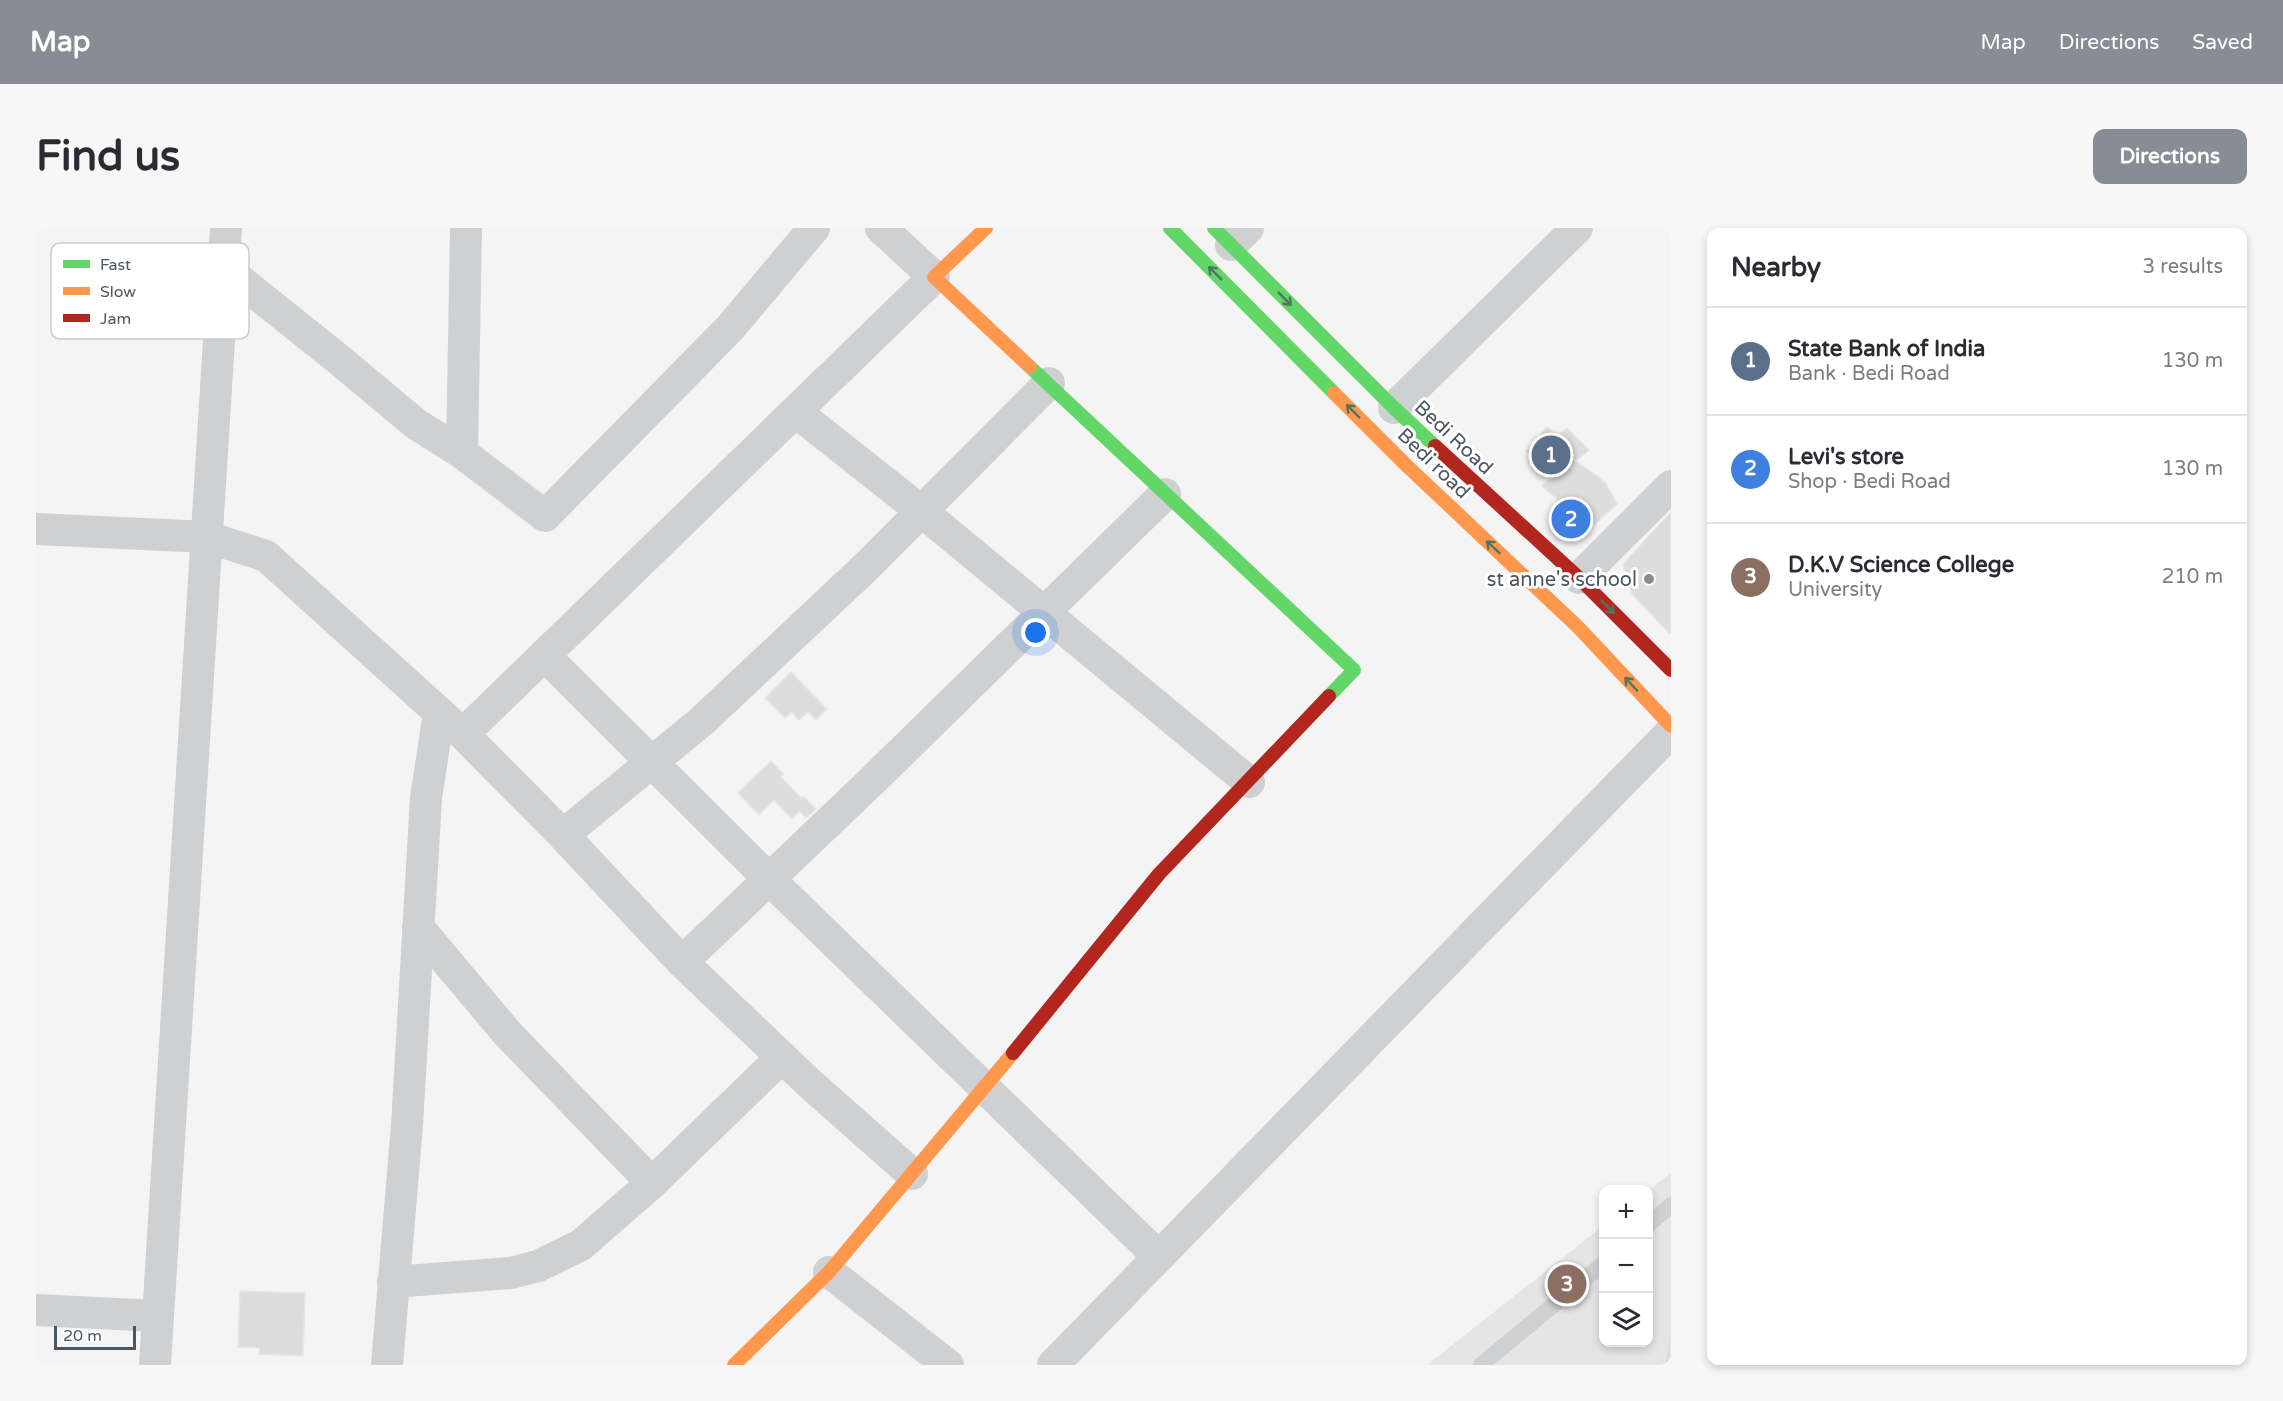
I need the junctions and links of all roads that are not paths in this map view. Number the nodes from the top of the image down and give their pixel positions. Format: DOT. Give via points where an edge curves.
graph roads {
  1 [pos="226,228"];
  2 [pos="465,228"];
  3 [pos="814,228"];
  4 [pos="881,228"];
  5 [pos="986,228"];
  6 [pos="1170,228"];
  7 [pos="1577,228"];
  8 [pos="1231,234"];
  9 [pos="225,243"];
  10 [pos="934,277"];
  11 [pos="249,288"];
  12 [pos="219,339"];
  13 [pos="1048,382"];
  14 [pos="1394,408"];
  15 [pos="796,412"];
  16 [pos="462,453"];
  17 [pos="1671,486"];
  18 [pos="1165,494"];
  19 [pos="920,510"];
  20 [pos="36,529"];
  21 [pos="207,537"];
  22 [pos="1579,578"];
  23 [pos="1043,612"];
  24 [pos="544,654"];
  25 [pos="1671,670"];
  26 [pos="439,713"];
  27 [pos="1671,726"];
  28 [pos="1671,732"];
  29 [pos="463,734"];
  30 [pos="652,763"];
  31 [pos="1249,782"];
  32 [pos="563,835"];
  33 [pos="768,878"];
  34 [pos="418,927"];
  35 [pos="682,962"];
  36 [pos="782,1058"];
  37 [pos="984,1088"];
  38 [pos="912,1174"];
  39 [pos="652,1183"];
  40 [pos="1671,1205"];
  41 [pos="1653,1221"];
  42 [pos="1158,1256"];
  43 [pos="1599,1267"];
  44 [pos="829,1272"];
  45 [pos="393,1282"];
  46 [pos="36,1310"];
  47 [pos="158,1316"];
  48 [pos="154,1365"];
  49 [pos="387,1365"];
  50 [pos="734,1365"];
  51 [pos="948,1365"];
  52 [pos="1053,1365"];
  53 [pos="1481,1365"];
  1 -- 9 [label="street"];
  2 -- 16 [label="street"];
  3 -- 16 [label="street" via="730,328 545,516"];
  4 -- 10 [label="street"];
  5 -- 10 [label="street"];
  27 -- 6 [label="street, Bedi road, one-way" via="1578,627 1406,465"];
  7 -- 14 [label="street"];
  8 -- 14 [label="street, Bedi Road, one-way"];
  10 -- 13 [label="street"];
  10 -- 15 [label="street"];
  11 -- 16 [label="street" via="416,424"];
  12 -- 21 [label="street"];
  13 -- 18 [label="street"];
  13 -- 19 [label="street"];
  14 -- 22 [label="street, Bedi Road"];
  15 -- 19 [label="street"];
  15 -- 24 [label="street"];
  17 -- 22 [label="street"];
  18 -- 23 [label="street"];
  18 -- 31 [label="street" via="1353,670"];
  19 -- 23 [label="street"];
  19 -- 30 [label="street" via="858,574"];
  20 -- 21 [label="street"];
  21 -- 26 [label="street" via="266,556"];
  21 -- 47 [label="street"];
  22 -- 25 [label="street, Bedi Road, one-way"];
  23 -- 31 [label="street"];
  23 -- 33 [label="street"];
  24 -- 29 [label="street"];
  24 -- 30 [label="street"];
  26 -- 29 [label="street"];
  26 -- 34 [label="street" via="426,798"];
  28 -- 42 [label="street"];
  29 -- 32 [label="street"];
  30 -- 32 [label="street"];
  30 -- 33 [label="street"];
  31 -- 37 [label="street" via="1159,874"];
  32 -- 35 [label="street"];
  33 -- 35 [label="street"];
  33 -- 37 [label="street"];
  34 -- 39 [label="street" via="507,1033"];
  34 -- 45 [label="street"];
  35 -- 36 [label="street"];
  36 -- 38 [label="street"];
  36 -- 39 [label="street"];
  37 -- 38 [label="street"];
  37 -- 42 [label="street"];
  38 -- 44 [label="street"];
  39 -- 45 [label="street" via="580,1245 538,1266 511,1273"];
  40 -- 41 [label="lane"];
  42 -- 52 [label="street"];
  43 -- 53 [label="lane"];
  44 -- 50 [label="street"];
  44 -- 51 [label="street"];
  45 -- 49 [label="street"];
  46 -- 47 [label="street"];
  47 -- 48 [label="street"];
}
